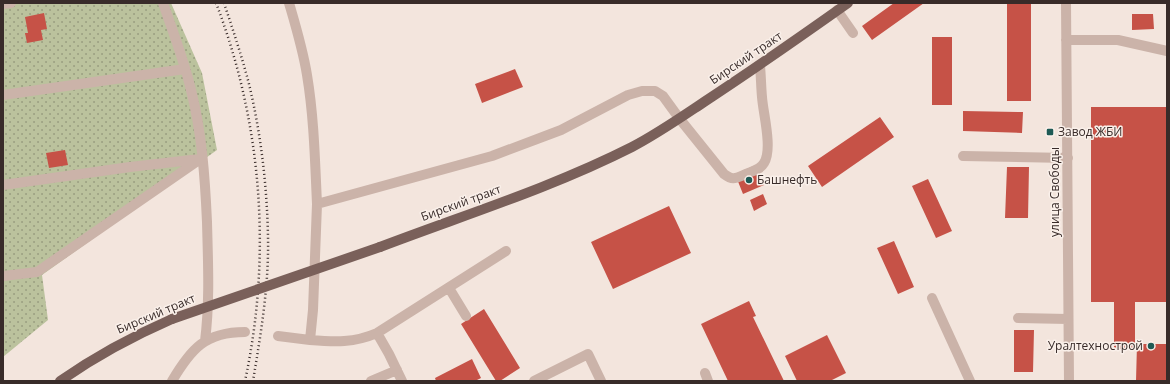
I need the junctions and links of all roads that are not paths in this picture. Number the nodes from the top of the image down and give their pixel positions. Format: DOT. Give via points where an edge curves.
graph roads {
  1 [pos="11,3"];
  2 [pos="163,3"];
  3 [pos="289,3"];
  4 [pos="848,3"];
  5 [pos="1066,3"];
  6 [pos="3,4"];
  7 [pos="837,10"];
  8 [pos="853,33"];
  9 [pos="1066,40"];
  10 [pos="1167,51"];
  11 [pos="760,66"];
  12 [pos="185,69"];
  13 [pos="3,95"];
  14 [pos="679,118"];
  15 [pos="963,156"];
  16 [pos="202,158"];
  17 [pos="1068,158"];
  18 [pos="3,185"];
  19 [pos="316,204"];
  20 [pos="506,251"];
  21 [pos="3,276"];
  22 [pos="449,288"];
  23 [pos="932,298"];
  24 [pos="466,316"];
  25 [pos="1018,318"];
  26 [pos="1068,319"];
  27 [pos="245,332"];
  28 [pos="377,333"];
  29 [pos="278,336"];
  30 [pos="310,340"];
  31 [pos="205,341"];
  32 [pos="397,370"];
  33 [pos="60,381"];
  34 [pos="172,381"];
  35 [pos="371,381"];
  36 [pos="402,381"];
  37 [pos="534,381"];
  38 [pos="601,381"];
  39 [pos="970,381"];
  40 [pos="1069,381"];
  1 -- 6 [label="street"];
  2 -- 12 [label="street"];
  3 -- 19 [label="street" via="298,33 312,109"];
  4 -- 7 [label="main road, Бирский тракт"];
  5 -- 9 [label="street, улица Свободы"];
  7 -- 8 [label="street"];
  7 -- 11 [label="main road, Бирский тракт"];
  9 -- 10 [label="street" via="1118,40"];
  9 -- 17 [label="street, улица Свободы"];
  11 -- 14 [label="main road, Бирский тракт"];
  11 -- 14 [label="street" via="768,149 766,159 759,168 734,179 729,178"];
  12 -- 13 [label="street"];
  12 -- 16 [label="street" via="199,130"];
  14 -- 19 [label="street" via="663,96 655,91 642,91 628,95 561,130 499,154"];
  14 -- 33 [label="main road, Бирский тракт, bridge" via="634,146 569,176 380,247 172,319 103,352"];
  15 -- 17 [label="street"];
  16 -- 18 [label="street"];
  16 -- 21 [label="street" via="37,272"];
  16 -- 31 [label="street" via="208,267 208,319"];
  17 -- 26 [label="street, улица Свободы"];
  19 -- 30 [label="street"];
  20 -- 22 [label="street"];
  22 -- 24 [label="street"];
  22 -- 28 [label="street"];
  23 -- 39 [label="street"];
  25 -- 26 [label="street"];
  26 -- 40 [label="street, улица Свободы"];
  27 -- 31 [label="street" via="223,333"];
  28 -- 30 [label="street" via="348,342"];
  28 -- 32 [label="street"];
  29 -- 30 [label="street"];
  31 -- 34 [label="street" via="193,350"];
  32 -- 35 [label="street"];
  32 -- 36 [label="street"];
  37 -- 38 [label="street" via="588,354"];
}
